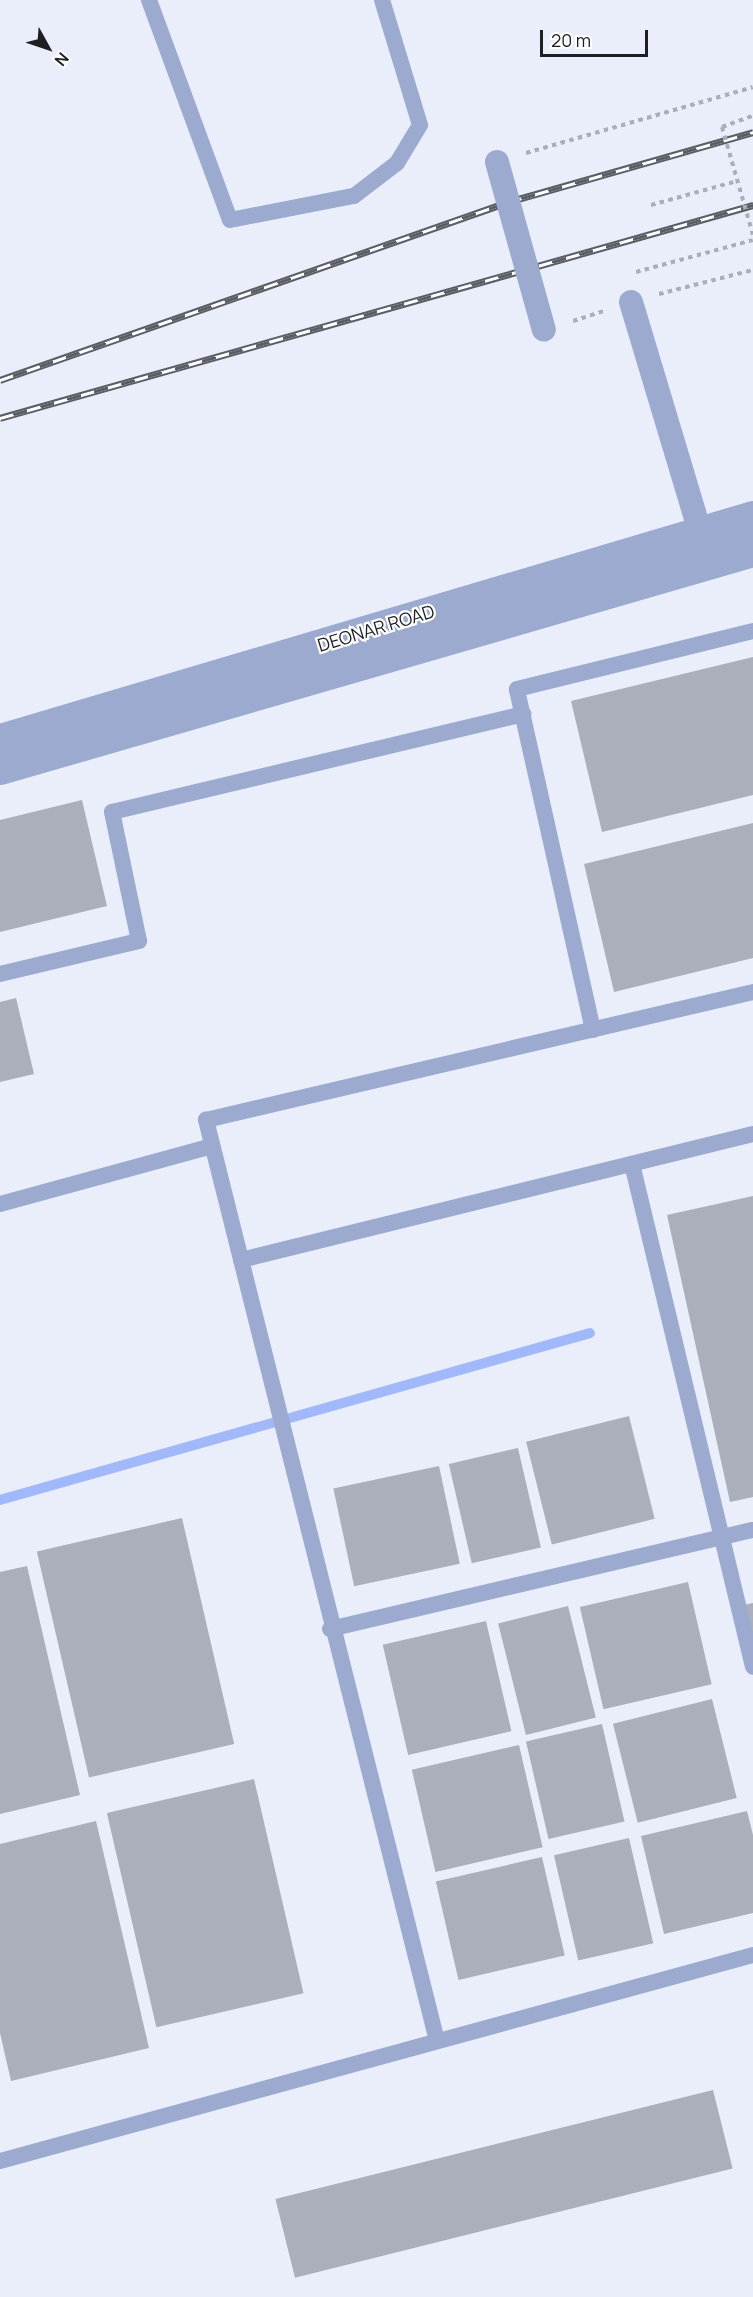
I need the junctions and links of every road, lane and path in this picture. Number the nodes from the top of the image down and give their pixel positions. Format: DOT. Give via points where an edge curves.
graph roads {
  1 [pos="149,0"];
  2 [pos="382,0"];
  3 [pos="753,87"];
  4 [pos="753,116"];
  5 [pos="496,162"];
  6 [pos="737,181"];
  7 [pos="651,205"];
  8 [pos="753,235"];
  9 [pos="753,240"];
  10 [pos="753,270"];
  11 [pos="680,289"];
  12 [pos="631,302"];
  13 [pos="544,330"];
  14 [pos="753,517"];
  15 [pos="705,547"];
  16 [pos="753,550"];
  17 [pos="421,630"];
  18 [pos="753,631"];
  19 [pos="524,714"];
  20 [pos="0,740"];
  21 [pos="0,768"];
  22 [pos="0,974"];
  23 [pos="753,992"];
  24 [pos="593,1030"];
  25 [pos="753,1134"];
  26 [pos="212,1146"];
  27 [pos="632,1164"];
  28 [pos="0,1204"];
  29 [pos="241,1260"];
  30 [pos="753,1530"];
  31 [pos="723,1537"];
  32 [pos="330,1629"];
  33 [pos="753,1667"];
  34 [pos="753,1955"];
  35 [pos="437,2041"];
  36 [pos="0,2161"];
  1 -- 2 [label="lane" via="230,220 354,196 397,163 420,125"];
  3 -- 5 [label="path"];
  4 -- 6 [label="path, bridge" via="722,127"];
  5 -- 13 [label="street, bridge"];
  6 -- 7 [label="path"];
  6 -- 8 [label="path, bridge"];
  9 -- 12 [label="path" via="621,276"];
  10 -- 11 [label="path"];
  12 -- 13 [label="path"];
  12 -- 15 [label="street"];
  14 -- 15 [label="street, DEONAR ROAD"];
  15 -- 16 [label="street, DEONAR ROAD"];
  15 -- 17 [label="street, DEONAR ROAD"];
  17 -- 20 [label="street, DEONAR ROAD"];
  17 -- 21 [label="street, DEONAR ROAD"];
  18 -- 19 [label="lane" via="517,688"];
  19 -- 22 [label="lane" via="112,812 139,941"];
  19 -- 24 [label="lane"];
  23 -- 24 [label="lane"];
  24 -- 26 [label="lane" via="206,1120"];
  25 -- 27 [label="lane"];
  26 -- 28 [label="lane"];
  26 -- 29 [label="lane"];
  27 -- 29 [label="lane"];
  27 -- 31 [label="lane"];
  29 -- 32 [label="lane"];
  30 -- 31 [label="lane"];
  31 -- 32 [label="lane"];
  31 -- 33 [label="lane"];
  32 -- 35 [label="lane"];
  34 -- 35 [label="lane"];
  35 -- 36 [label="lane"];
}
